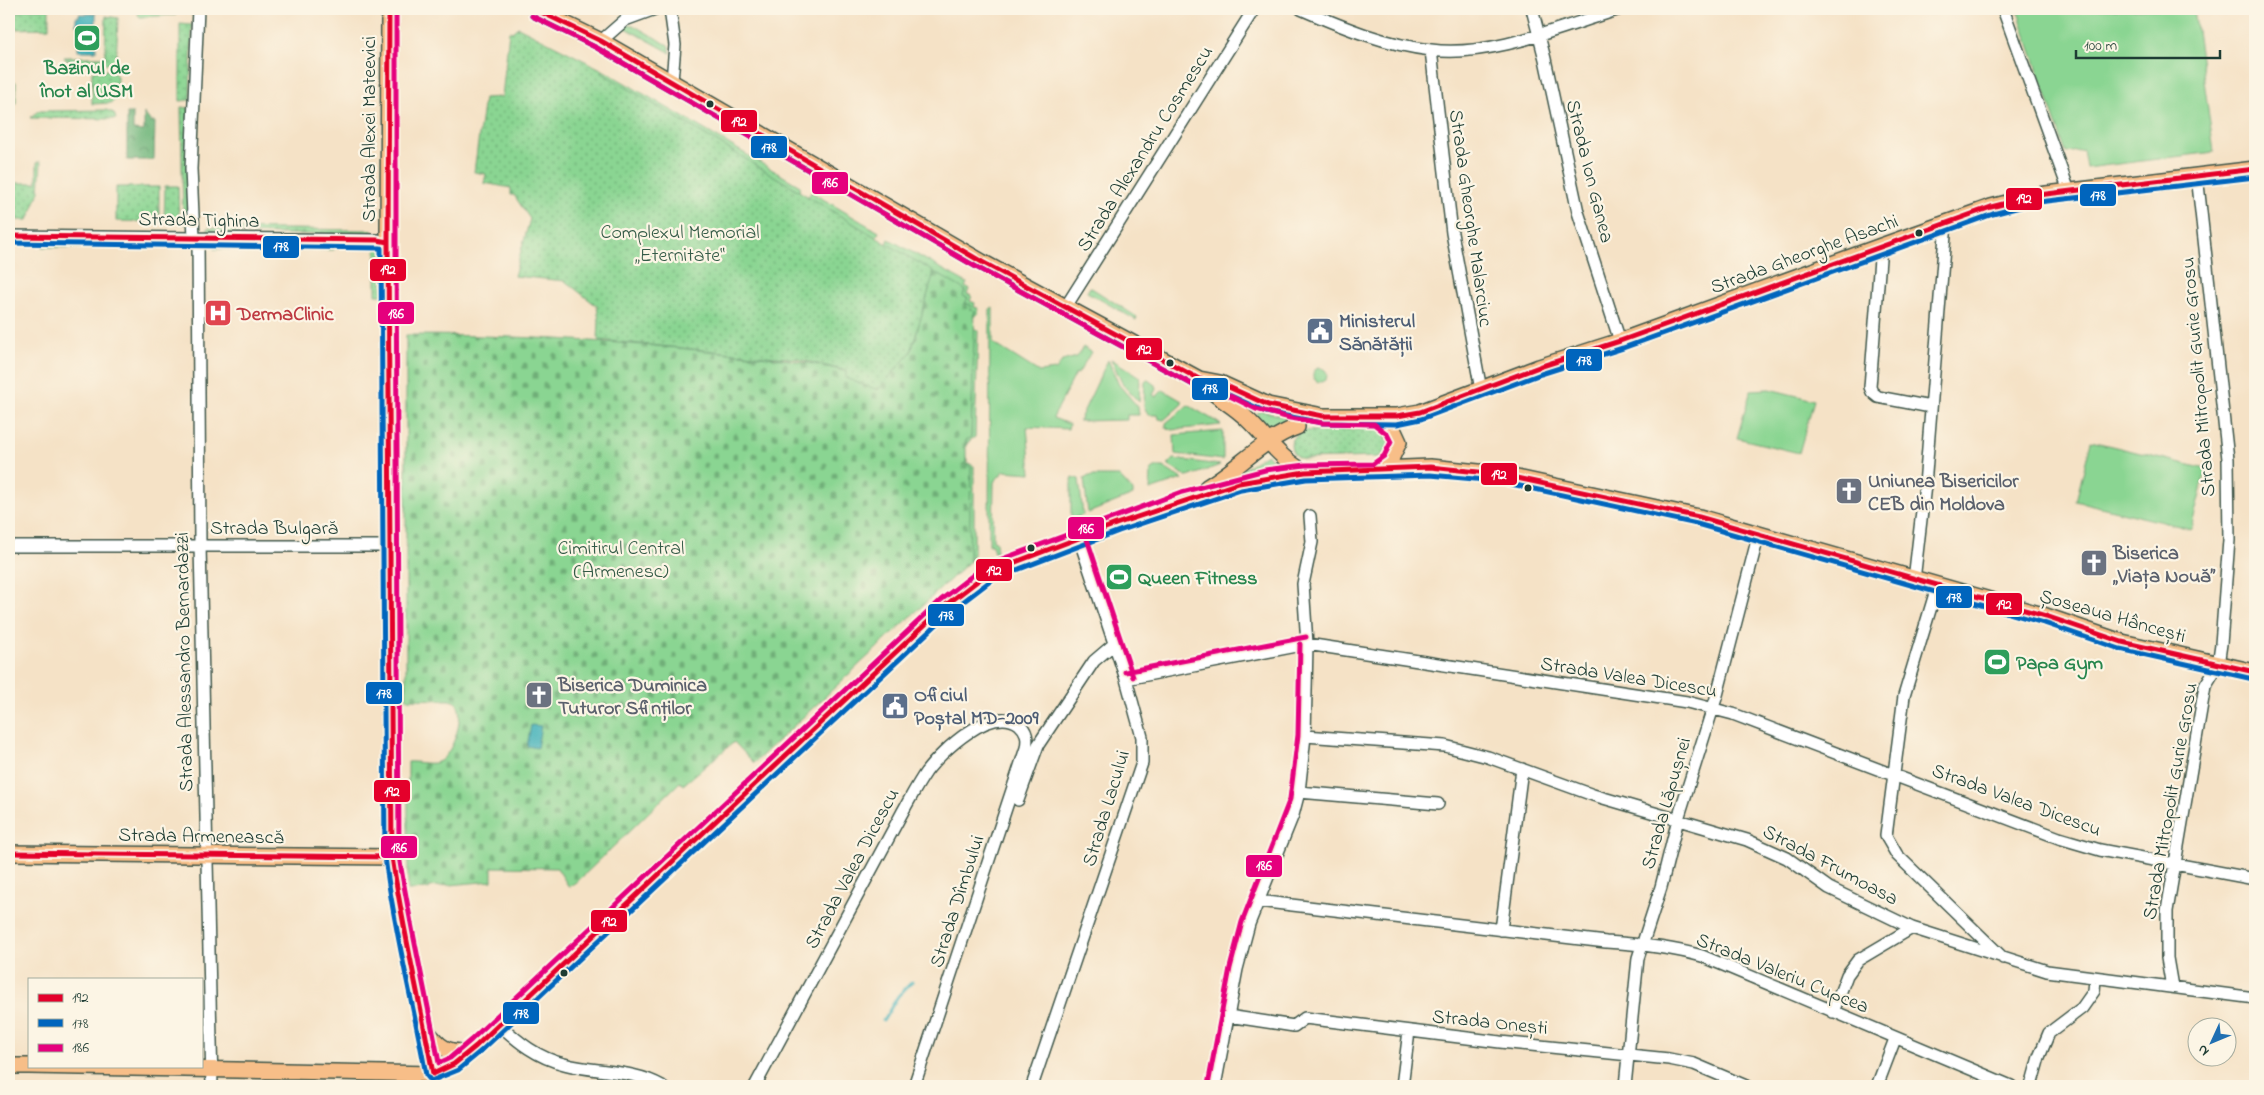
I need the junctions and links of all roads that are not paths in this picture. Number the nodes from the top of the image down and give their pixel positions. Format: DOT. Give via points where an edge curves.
graph roads {
  1 [pos="198,9"];
  2 [pos="389,9"];
  3 [pos="535,9"];
  4 [pos="652,9"];
  5 [pos="670,9"];
  6 [pos="1254,9"];
  7 [pos="1301,9"];
  8 [pos="1532,9"];
  9 [pos="1620,9"];
  10 [pos="2003,9"];
  11 [pos="1540,34"];
  12 [pos="600,40"];
  13 [pos="1431,50"];
  14 [pos="672,80"];
  15 [pos="2255,169"];
  16 [pos="2197,175"];
  17 [pos="2069,191"];
  18 [pos="1946,223"];
  19 [pos="9,236"];
  20 [pos="196,238"];
  21 [pos="388,242"];
  22 [pos="1881,246"];
  23 [pos="1065,308"];
  24 [pos="1620,341"];
  25 [pos="1200,379"];
  26 [pos="1481,390"];
  27 [pos="1931,407"];
  28 [pos="1323,416"];
  29 [pos="1377,417"];
  30 [pos="1297,427"];
  31 [pos="1269,442"];
  32 [pos="1291,463"];
  33 [pos="1376,471"];
  34 [pos="1305,472"];
  35 [pos="1185,499"];
  36 [pos="1310,516"];
  37 [pos="1759,533"];
  38 [pos="1079,538"];
  39 [pos="200,545"];
  40 [pos="9,546"];
  41 [pos="389,546"];
  42 [pos="1914,580"];
  43 [pos="1937,587"];
  44 [pos="1114,644"];
  45 [pos="1307,644"];
  46 [pos="2218,665"];
  47 [pos="2255,672"];
  48 [pos="1126,679"];
  49 [pos="1712,707"];
  50 [pos="1023,728"];
  51 [pos="1305,736"];
  52 [pos="1522,768"];
  53 [pos="1893,774"];
  54 [pos="1299,792"];
  55 [pos="1018,800"];
  56 [pos="1438,804"];
  57 [pos="1678,819"];
  58 [pos="9,853"];
  59 [pos="206,855"];
  60 [pos="392,857"];
  61 [pos="2174,864"];
  62 [pos="2255,879"];
  63 [pos="1258,901"];
  64 [pos="1912,928"];
  65 [pos="1501,930"];
  66 [pos="1642,944"];
  67 [pos="2005,959"];
  68 [pos="2095,978"];
  69 [pos="2172,987"];
  70 [pos="2255,998"];
  71 [pos="1833,1012"];
  72 [pos="1228,1016"];
  73 [pos="498,1024"];
  74 [pos="424,1026"];
  75 [pos="1409,1031"];
  76 [pos="1895,1039"];
  77 [pos="469,1051"];
  78 [pos="1628,1054"];
  79 [pos="9,1066"];
  80 [pos="28,1066"];
  81 [pos="151,1068"];
  82 [pos="212,1069"];
  83 [pos="431,1080"];
  84 [pos="212,1086"];
  85 [pos="662,1086"];
  86 [pos="755,1086"];
  87 [pos="914,1086"];
  88 [pos="1032,1086"];
  89 [pos="1215,1086"];
  90 [pos="1402,1086"];
  91 [pos="1625,1086"];
  92 [pos="1746,1086"];
  93 [pos="1877,1086"];
  94 [pos="2011,1086"];
  95 [pos="2031,1086"];
  1 -- 20 [label="street, Strada Alessandro Bernardazzi" via="191,169"];
  2 -- 21 [label="main road, Strada Alexei Mateevici"];
  3 -- 12 [label="main road"];
  4 -- 12 [label="street" via="625,20"];
  5 -- 14 [label="street" via="675,45"];
  6 -- 23 [label="street, Strada Alexandru Cosmescu"];
  7 -- 13 [label="street" via="1371,36"];
  8 -- 11 [label="street, Strada Ion Ganea"];
  9 -- 11 [label="street"];
  10 -- 17 [label="street"];
  11 -- 13 [label="street" via="1493,46"];
  11 -- 24 [label="street, Strada Ion Ganea" via="1578,212"];
  12 -- 14 [label="main road"];
  13 -- 26 [label="street, Strada Gheorghe Malarciuc" via="1452,233"];
  14 -- 23 [label="main road"];
  15 -- 16 [label="main road, Strada Gheorghe Asachi"];
  16 -- 17 [label="main road, Strada Gheorghe Asachi"];
  16 -- 46 [label="street, Strada Mitropolit Gurie Grosu" via="2228,459 2229,540"];
  17 -- 18 [label="main road, Strada Gheorghe Asachi" via="2015,200"];
  18 -- 22 [label="main road, Strada Gheorghe Asachi"];
  18 -- 27 [label="street"];
  19 -- 20 [label="street, Strada Tighina"];
  20 -- 21 [label="street, Strada Tighina"];
  20 -- 39 [label="street, Strada Alessandro Bernardazzi"];
  21 -- 41 [label="main road, Strada Alexei Mateevici"];
  22 -- 24 [label="main road, Strada Gheorghe Asachi"];
  22 -- 27 [label="street" via="1870,387 1878,397"];
  23 -- 25 [label="main road"];
  24 -- 26 [label="main road, Strada Gheorghe Asachi"];
  25 -- 28 [label="main road" via="1220,383 1268,405"];
  25 -- 31 [label="main road" via="1213,395 1241,414"];
  26 -- 29 [label="main road, Strada Gheorghe Asachi" via="1420,412"];
  27 -- 42 [label="street"];
  28 -- 29 [label="main road, Strada Gheorghe Asachi"];
  28 -- 30 [label="main road"];
  29 -- 33 [label="main road" via="1394,429 1399,442 1390,461"];
  30 -- 31 [label="main road"];
  30 -- 32 [label="main road" via="1284,444"];
  31 -- 32 [label="main road"];
  31 -- 35 [label="main road" via="1224,476"];
  32 -- 34 [label="main road"];
  33 -- 34 [label="main road, Șoseaua Hâncești"];
  33 -- 37 [label="main road, Șoseaua Hâncești" via="1430,467 1485,471 1644,504"];
  34 -- 35 [label="main road, Șoseaua Hâncești" via="1244,482"];
  35 -- 38 [label="main road"];
  36 -- 45 [label="street" via="1312,542 1304,584"];
  37 -- 42 [label="main road, Șoseaua Hâncești"];
  37 -- 49 [label="street, Strada Lăpușnei"];
  38 -- 44 [label="street, Strada Lacului"];
  38 -- 73 [label="main road" via="989,572 962,591"];
  39 -- 40 [label="street, Strada Bulgară"];
  39 -- 41 [label="street, Strada Bulgară"];
  39 -- 59 [label="street, Strada Alessandro Bernardazzi"];
  41 -- 60 [label="main road, Strada Alexei Mateevici"];
  42 -- 43 [label="main road, Șoseaua Hâncești"];
  43 -- 46 [label="main road, Șoseaua Hâncești" via="2046,616 2122,642"];
  43 -- 53 [label="street" via="1910,672"];
  44 -- 48 [label="street, Strada Lacului"];
  44 -- 55 [label="street" via="1094,661 1038,745"];
  45 -- 48 [label="street, Strada Valea Dicescu"];
  45 -- 49 [label="street, Strada Valea Dicescu"];
  45 -- 51 [label="street"];
  46 -- 47 [label="main road, Șoseaua Hâncești"];
  46 -- 61 [label="street, Strada Mitropolit Gurie Grosu" via="2205,686"];
  48 -- 88 [label="street, Strada Lacului" via="1142,737 1142,762"];
  49 -- 53 [label="street, Strada Valea Dicescu"];
  49 -- 57 [label="street, Strada Lăpușnei"];
  50 -- 86 [label="street, Strada Valea Dicescu" via="1003,718 976,728 951,746 927,771"];
  50 -- 87 [label="street, Strada Dîmbului" via="1028,740 1026,748"];
  51 -- 52 [label="street, Strada Frumoasa" via="1445,746"];
  51 -- 54 [label="street"];
  52 -- 57 [label="street, Strada Frumoasa" via="1593,795"];
  52 -- 65 [label="street"];
  53 -- 61 [label="street, Strada Valea Dicescu" via="2059,838 2100,850"];
  53 -- 67 [label="street" via="1885,832 1888,842 1897,855"];
  54 -- 56 [label="street"];
  54 -- 63 [label="street"];
  57 -- 64 [label="street, Strada Frumoasa" via="1772,850 1829,888"];
  57 -- 66 [label="street, Strada Lăpușnei"];
  58 -- 59 [label="main road, Strada Armenească"];
  59 -- 60 [label="main road, Strada Armenească"];
  59 -- 82 [label="street, Strada Alessandro Bernardazzi"];
  60 -- 74 [label="main road, Strada Alexei Mateevici" via="401,918"];
  61 -- 62 [label="street, Strada Valea Dicescu"];
  61 -- 69 [label="street, Strada Mitropolit Gurie Grosu" via="2166,930"];
  63 -- 65 [label="street, Strada Valeriu Cupcea"];
  63 -- 72 [label="street" via="1244,944"];
  64 -- 67 [label="street, Strada Frumoasa"];
  64 -- 71 [label="street" via="1858,960 1847,976"];
  65 -- 66 [label="street, Strada Valeriu Cupcea"];
  66 -- 71 [label="street, Strada Valeriu Cupcea" via="1702,956"];
  66 -- 78 [label="street, Strada Lăpușnei"];
  67 -- 68 [label="street, Strada Frumoasa" via="2047,971"];
  68 -- 69 [label="street, Strada Frumoasa"];
  68 -- 95 [label="street" via="2094,991 2082,1008 2049,1033"];
  69 -- 70 [label="street, Strada Frumoasa"];
  71 -- 76 [label="street, Strada Valeriu Cupcea"];
  72 -- 75 [label="street, Strada Onești" via="1294,1026 1305,1018"];
  72 -- 89 [label="street"];
  73 -- 77 [label="main road"];
  73 -- 85 [label="street" via="526,1048 554,1061 650,1080"];
  74 -- 77 [label="main road" via="444,1050"];
  74 -- 83 [label="main road, Strada Alexei Mateevici"];
  75 -- 78 [label="street, Strada Onești"];
  75 -- 90 [label="street"];
  76 -- 93 [label="street"];
  76 -- 94 [label="street, Strada Valeriu Cupcea"];
  77 -- 83 [label="main road"];
  78 -- 91 [label="street, Strada Lăpușnei"];
  78 -- 92 [label="street, Strada Onești" via="1694,1064"];
  79 -- 80 [label="main road"];
  81 -- 82 [label="main road"];
  82 -- 83 [label="main road"];
  82 -- 84 [label="street, Strada Alessandro Bernardazzi"];
}
